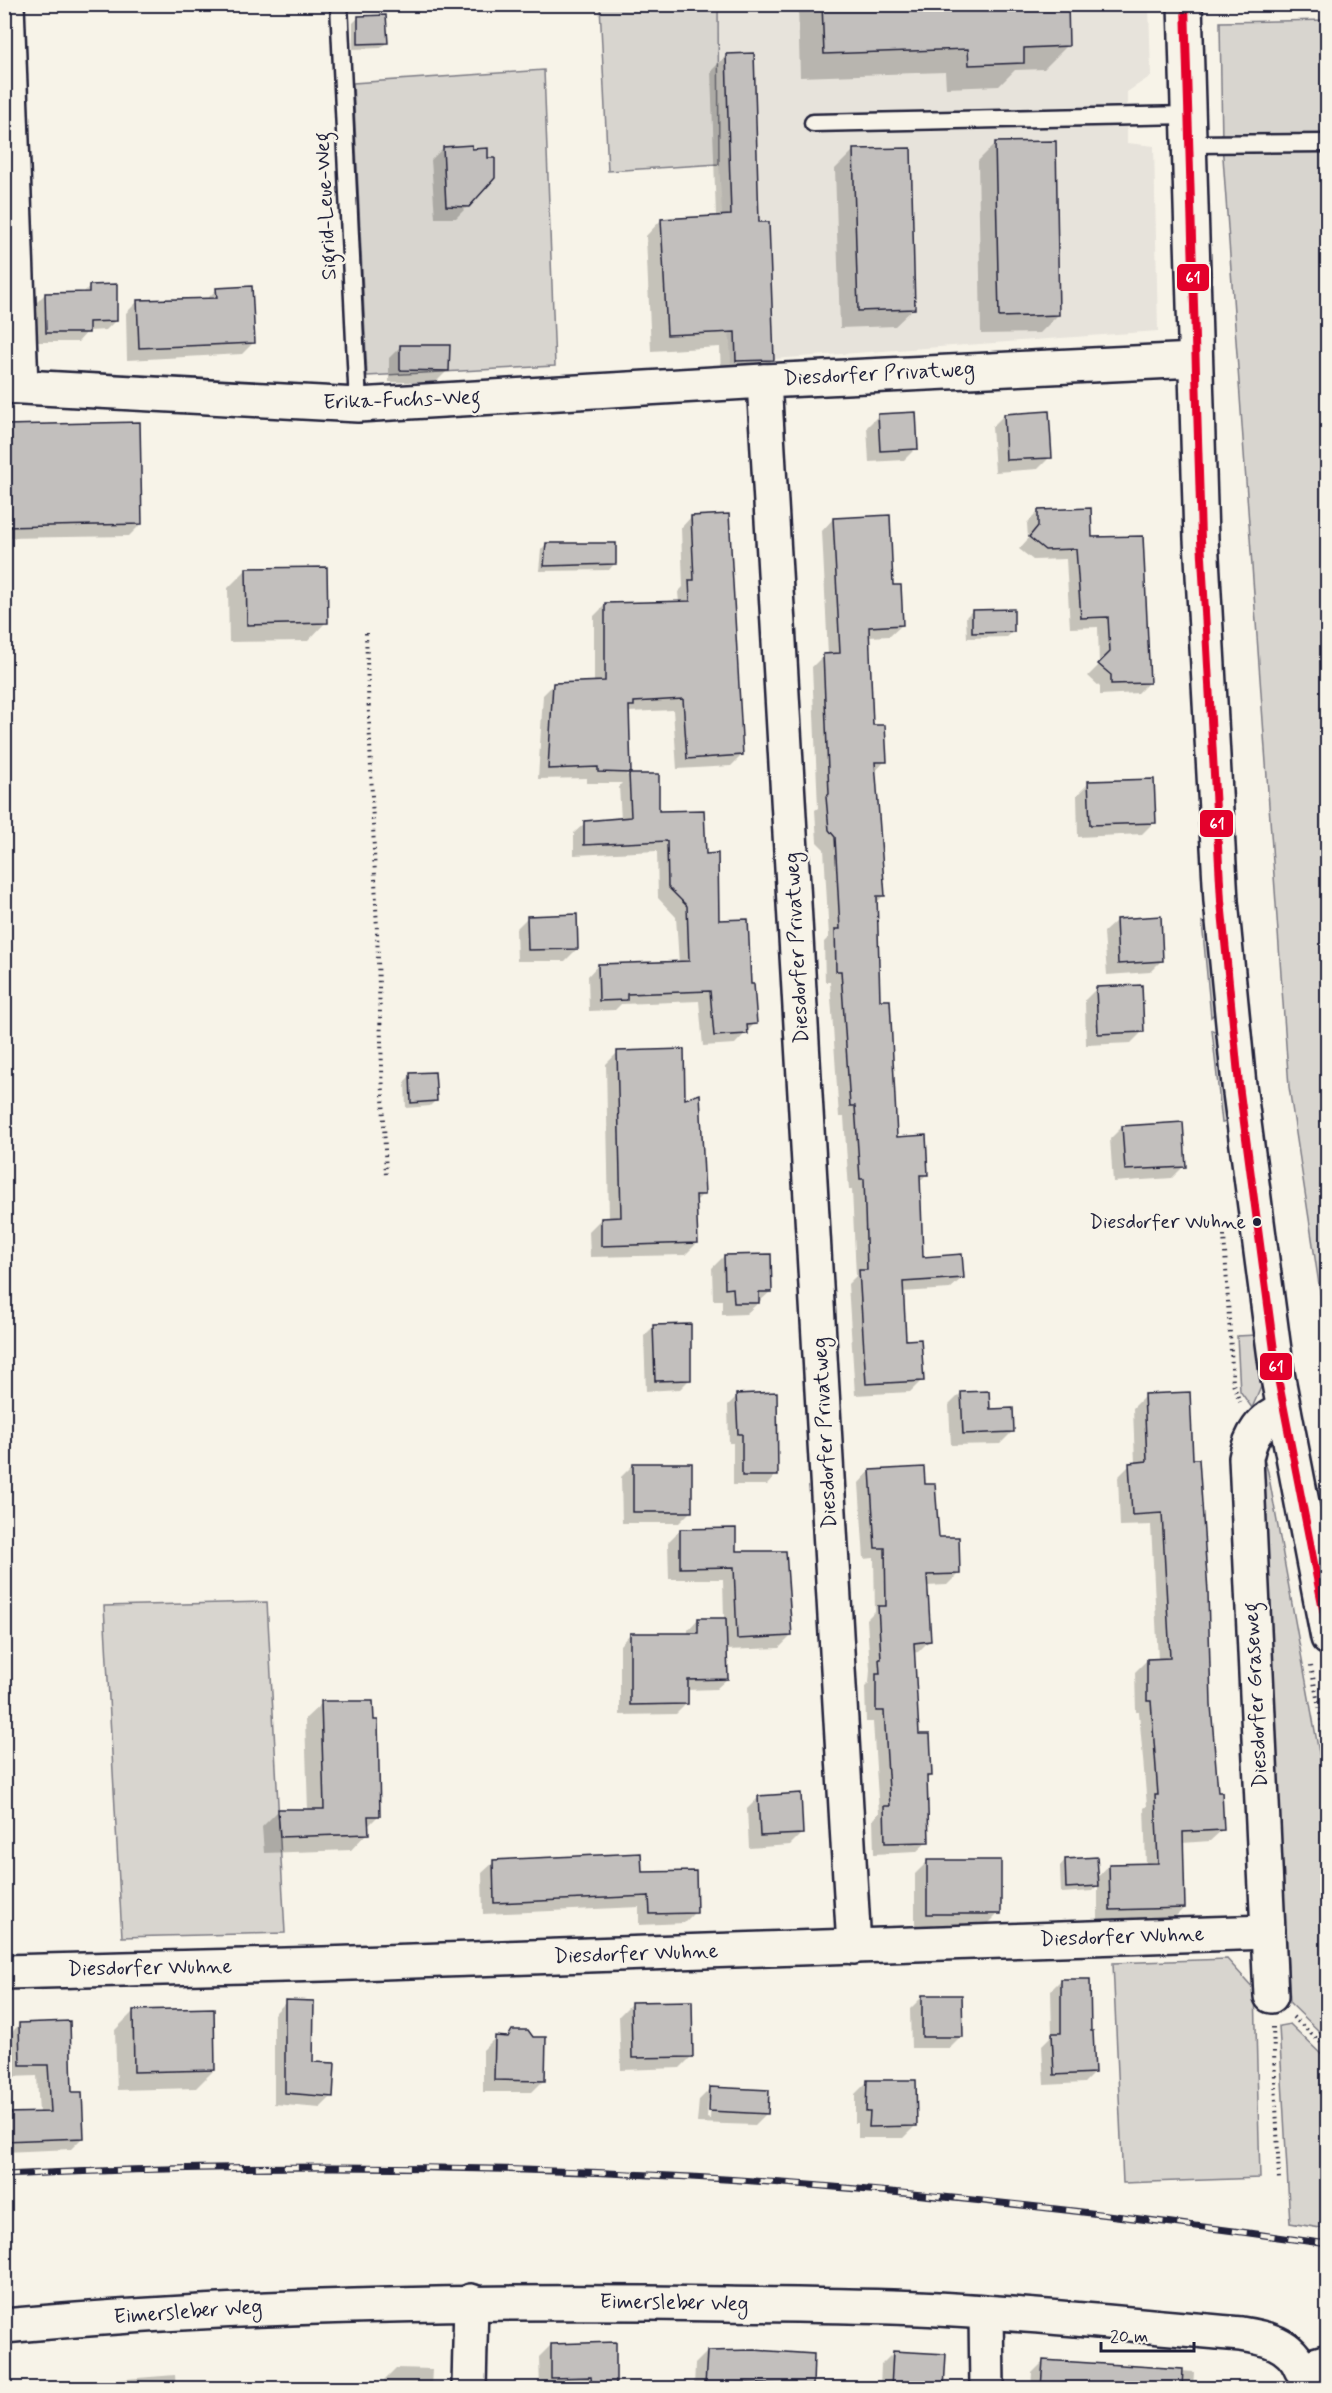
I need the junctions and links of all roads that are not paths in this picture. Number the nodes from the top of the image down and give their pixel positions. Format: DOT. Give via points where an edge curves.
graph roads {
  1 [pos="7,4"];
  2 [pos="339,4"];
  3 [pos="1185,4"];
  4 [pos="813,123"];
  5 [pos="1188,129"];
  6 [pos="1328,144"];
  7 [pos="1195,360"];
  8 [pos="764,381"];
  9 [pos="13,386"];
  10 [pos="358,405"];
  11 [pos="1284,1411"];
  12 [pos="1328,1638"];
  13 [pos="1268,1932"];
  14 [pos="854,1947"];
  15 [pos="4,1972"];
  16 [pos="1283,2007"];
  17 [pos="471,2301"];
  18 [pos="986,2313"];
  19 [pos="4,2326"];
  20 [pos="1310,2373"];
  21 [pos="469,2388"];
  22 [pos="987,2388"];
  1 -- 9 [label="street"];
  2 -- 10 [label="lane, Sigrid-Leue-Weg"];
  3 -- 5 [label="street"];
  4 -- 5 [label="lane"];
  5 -- 6 [label="lane"];
  5 -- 7 [label="street"];
  7 -- 8 [label="street, Diesdorfer Privatweg"];
  7 -- 11 [label="street" via="1221,901 1250,1174"];
  8 -- 10 [label="street, Erika-Fuchs-Weg"];
  8 -- 14 [label="street, Diesdorfer Privatweg"];
  9 -- 10 [label="street, Erika-Fuchs-Weg"];
  11 -- 12 [label="street"];
  11 -- 13 [label="street, Diesdorfer Graseweg" via="1271,1416 1255,1432 1246,1458"];
  13 -- 14 [label="street, Diesdorfer Wuhne"];
  13 -- 16 [label="street, Diesdorfer Graseweg"];
  14 -- 15 [label="street, Diesdorfer Wuhne"];
  17 -- 18 [label="street, Eimersleber Weg" via="856,2305"];
  17 -- 19 [label="street, Eimersleber Weg" via="275,2307"];
  17 -- 21 [label="street"];
  18 -- 20 [label="street, Eimersleber Weg" via="1262,2337 1287,2349"];
  18 -- 22 [label="street"];
}
